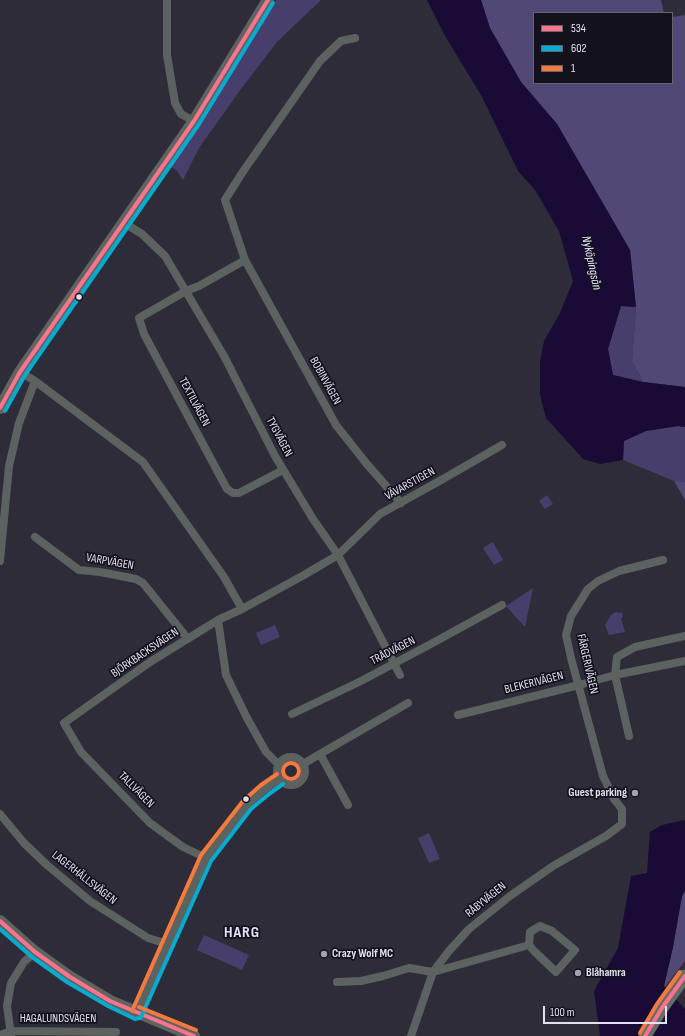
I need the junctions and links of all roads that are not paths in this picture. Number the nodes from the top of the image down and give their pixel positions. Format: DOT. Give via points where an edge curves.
graph roads {
  1 [pos="167,0"];
  2 [pos="268,0"];
  3 [pos="355,38"];
  4 [pos="194,121"];
  5 [pos="124,223"];
  6 [pos="245,260"];
  7 [pos="186,291"];
  8 [pos="20,372"];
  9 [pos="34,381"];
  10 [pos="0,408"];
  11 [pos="502,445"];
  12 [pos="283,470"];
  13 [pos="401,503"];
  14 [pos="35,537"];
  15 [pos="338,555"];
  16 [pos="663,560"];
  17 [pos="0,561"];
  18 [pos="502,605"];
  19 [pos="242,608"];
  20 [pos="218,620"];
  21 [pos="685,636"];
  22 [pos="188,639"];
  23 [pos="685,661"];
  24 [pos="394,663"];
  25 [pos="400,675"];
  26 [pos="615,675"];
  27 [pos="579,685"];
  28 [pos="408,704"];
  29 [pos="292,714"];
  30 [pos="458,715"];
  31 [pos="64,723"];
  32 [pos="629,736"];
  33 [pos="320,754"];
  34 [pos="303,764"];
  35 [pos="279,765"];
  36 [pos="280,779"];
  37 [pos="348,805"];
  38 [pos="0,814"];
  39 [pos="622,824"];
  40 [pos="206,858"];
  41 [pos="0,921"];
  42 [pos="167,944"];
  43 [pos="529,945"];
  44 [pos="35,952"];
  45 [pos="433,972"];
  46 [pos="685,976"];
  47 [pos="337,982"];
  48 [pos="137,1013"];
  49 [pos="116,1032"];
  50 [pos="11,1033"];
  51 [pos="0,1035"];
  52 [pos="194,1036"];
  53 [pos="411,1036"];
  54 [pos="645,1036"];
  1 -- 4 [label="street" via="167,55 175,103 181,114"];
  2 -- 4 [label="street"];
  3 -- 6 [label="street, BOBINVÄGEN" via="340,41 320,61 225,200"];
  4 -- 5 [label="street"];
  5 -- 7 [label="street, TYGVÄGEN" via="142,234 165,256"];
  5 -- 8 [label="street"];
  6 -- 7 [label="street"];
  6 -- 13 [label="street, BOBINVÄGEN" via="336,425"];
  7 -- 12 [label="street, TYGVÄGEN" via="224,356"];
  7 -- 12 [label="street, TEXTILVÄGEN" via="139,318 144,334 227,489 239,493"];
  8 -- 9 [label="street"];
  8 -- 10 [label="street"];
  9 -- 17 [label="street" via="19,423 10,466"];
  9 -- 19 [label="street" via="143,462 224,577"];
  11 -- 13 [label="street, VÄVARSTIGEN"];
  12 -- 15 [label="street, TYGVÄGEN"];
  13 -- 15 [label="street, VÄVARSTIGEN" via="380,514"];
  14 -- 22 [label="street, VARPVÄGEN" via="79,570 136,578 143,583"];
  15 -- 19 [label="street, VÄVARSTIGEN"];
  15 -- 24 [label="street, TYGVÄGEN"];
  16 -- 27 [label="street, FÄRGERIVÄGEN" via="620,571 598,581 588,589 571,616 566,635"];
  18 -- 24 [label="street, TRÅDVÄGEN"];
  19 -- 20 [label="street, BJÖRKBACKSVÄGEN"];
  20 -- 22 [label="street, BJÖRKBACKSVÄGEN"];
  20 -- 35 [label="street" via="226,675 266,752"];
  21 -- 26 [label="street" via="635,647 617,657"];
  22 -- 31 [label="street, BJÖRKBACKSVÄGEN" via="150,662"];
  23 -- 26 [label="street, BLEKERIVÄGEN"];
  24 -- 25 [label="street, TYGVÄGEN"];
  24 -- 29 [label="street, TRÅDVÄGEN"];
  26 -- 27 [label="street, BLEKERIVÄGEN"];
  26 -- 32 [label="street"];
  27 -- 30 [label="street, BLEKERIVÄGEN"];
  27 -- 39 [label="street, FÄRGERIVÄGEN" via="603,776 622,809"];
  28 -- 33 [label="street"];
  31 -- 40 [label="street, TALLVÄGEN" via="81,752 150,823 183,848"];
  33 -- 34 [label="street"];
  33 -- 37 [label="street"];
  34 -- 35 [label="street" via="296,758 288,758"];
  34 -- 36 [label="street" via="305,773 301,781 288,785"];
  35 -- 36 [label="street" via="277,772"];
  36 -- 40 [label="street" via="247,805"];
  38 -- 42 [label="street, LAGERHÄLLSVÄGEN" via="46,865 90,901 148,938"];
  39 -- 45 [label="street, RÅBYVÄGEN" via="510,896 469,929"];
  40 -- 42 [label="street"];
  41 -- 44 [label="street"];
  42 -- 48 [label="street"];
  43 -- 43 [label="street" via="556,972 575,950 552,931 540,926 530,932"];
  43 -- 45 [label="street"];
  44 -- 48 [label="street" via="110,1001"];
  44 -- 50 [label="street" via="24,962 11,983 8,1006"];
  45 -- 47 [label="street" via="409,968 368,979"];
  45 -- 53 [label="street, RÅBYVÄGEN"];
  46 -- 54 [label="main road"];
  48 -- 52 [label="street"];
  49 -- 50 [label="street, HAGALUNDSVÄGEN"];
  50 -- 51 [label="street, HAGALUNDSVÄGEN"];
}
